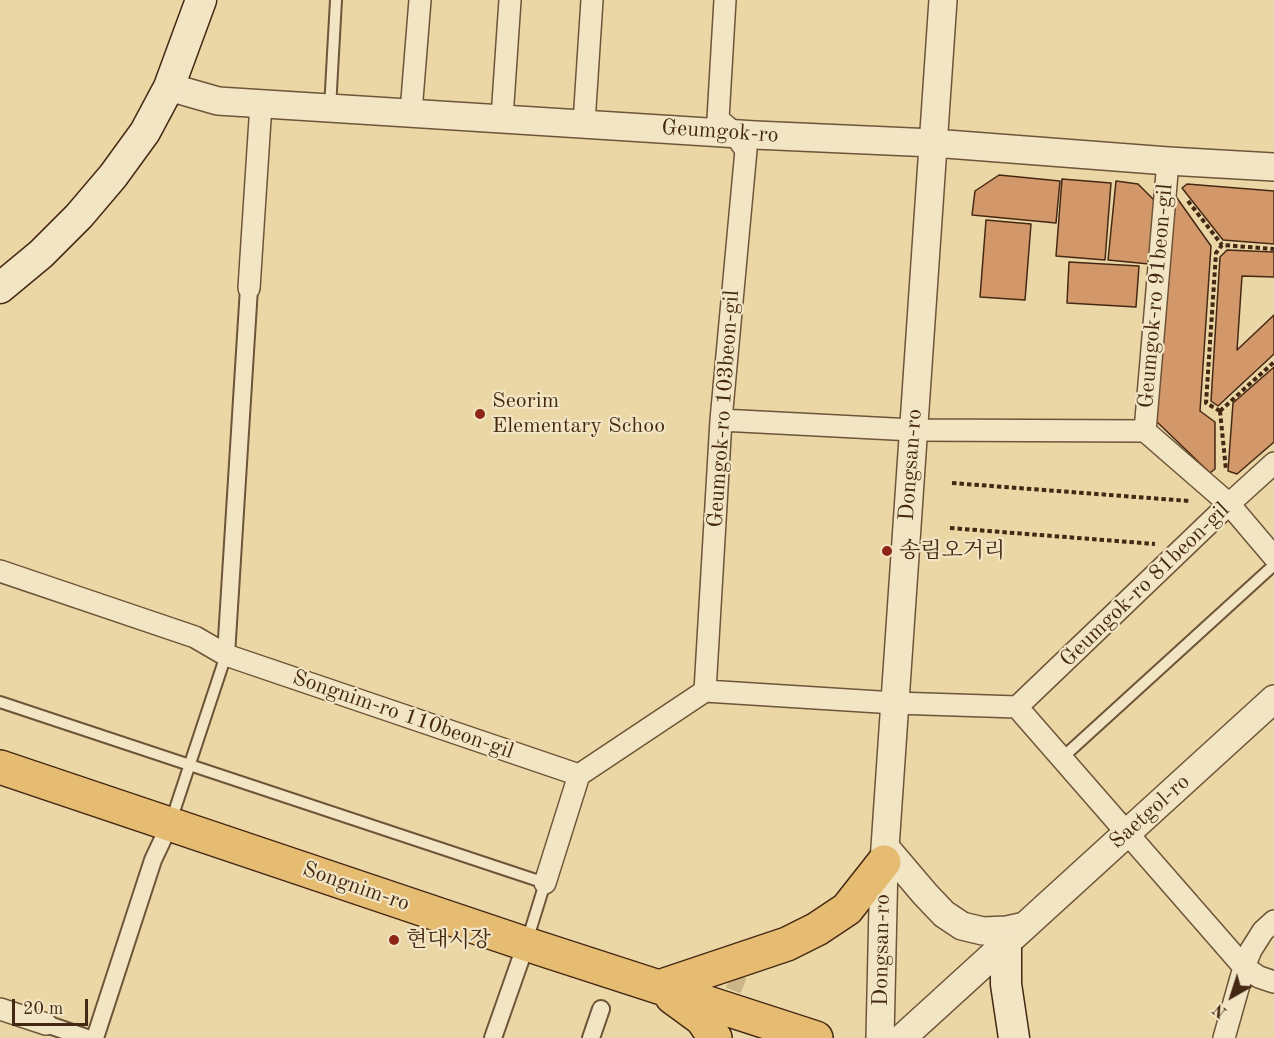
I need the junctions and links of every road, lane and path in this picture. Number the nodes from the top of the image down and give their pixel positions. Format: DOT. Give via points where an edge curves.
graph roads {
  1 [pos="201,0"];
  2 [pos="336,0"];
  3 [pos="420,0"];
  4 [pos="510,0"];
  5 [pos="592,0"];
  6 [pos="725,0"];
  7 [pos="943,0"];
  8 [pos="169,87"];
  9 [pos="261,104"];
  10 [pos="330,108"];
  11 [pos="411,112"];
  12 [pos="502,118"];
  13 [pos="584,123"];
  14 [pos="732,132"];
  15 [pos="933,143"];
  16 [pos="1167,161"];
  17 [pos="1274,167"];
  18 [pos="1187,200"];
  19 [pos="1222,245"];
  20 [pos="1274,249"];
  21 [pos="0,288"];
  22 [pos="249,288"];
  23 [pos="1274,362"];
  24 [pos="1220,411"];
  25 [pos="721,420"];
  26 [pos="913,430"];
  27 [pos="1145,431"];
  28 [pos="1274,463"];
  29 [pos="952,483"];
  30 [pos="1229,504"];
  31 [pos="950,528"];
  32 [pos="1184,546"];
  33 [pos="1274,557"];
  34 [pos="1274,565"];
  35 [pos="0,571"];
  36 [pos="226,655"];
  37 [pos="705,691"];
  38 [pos="1274,699"];
  39 [pos="0,702"];
  40 [pos="895,703"];
  41 [pos="1017,707"];
  42 [pos="1062,758"];
  43 [pos="190,765"];
  44 [pos="0,767"];
  45 [pos="579,775"];
  46 [pos="170,824"];
  47 [pos="1127,833"];
  48 [pos="885,854"];
  49 [pos="545,883"];
  50 [pos="1274,921"];
  51 [pos="1016,934"];
  52 [pos="526,944"];
  53 [pos="1244,967"];
  54 [pos="1274,982"];
  55 [pos="659,987"];
  56 [pos="0,1009"];
  57 [pos="601,1009"];
  58 [pos="46,1024"];
  59 [pos="87,1038"];
  60 [pos="95,1038"];
  61 [pos="493,1038"];
  62 [pos="591,1038"];
  63 [pos="715,1038"];
  64 [pos="816,1038"];
  65 [pos="880,1038"];
  66 [pos="902,1038"];
  67 [pos="1014,1038"];
  68 [pos="1224,1038"];
  1 -- 8 [label="main road"];
  2 -- 10 [label="lane"];
  3 -- 11 [label="street"];
  4 -- 12 [label="street"];
  5 -- 13 [label="street"];
  6 -- 14 [label="street, Geumgok-ro 103beon-gil" via="718,119"];
  7 -- 15 [label="street, Dongsan-ro"];
  8 -- 9 [label="street, Geumgok-ro" via="218,101"];
  8 -- 21 [label="main road" via="145,132 113,176 41,254"];
  9 -- 10 [label="street, Geumgok-ro"];
  9 -- 22 [label="street"];
  10 -- 11 [label="street, Geumgok-ro"];
  11 -- 12 [label="street, Geumgok-ro"];
  12 -- 13 [label="street, Geumgok-ro"];
  13 -- 14 [label="street, Geumgok-ro"];
  14 -- 15 [label="street, Geumgok-ro"];
  14 -- 25 [label="street, Geumgok-ro 103beon-gil" via="746,150"];
  15 -- 16 [label="street, Geumgok-ro"];
  15 -- 26 [label="street, Dongsan-ro"];
  16 -- 17 [label="street, Geumgok-ro"];
  16 -- 27 [label="street, Geumgok-ro 91beon-gil"];
  18 -- 19 [label="path"];
  19 -- 20 [label="path"];
  19 -- 24 [label="path" via="1216,253 1206,403"];
  22 -- 36 [label="street"];
  23 -- 24 [label="path"];
  24 -- 30 [label="path"];
  25 -- 26 [label="street"];
  25 -- 37 [label="street, Geumgok-ro 103beon-gil"];
  26 -- 27 [label="street"];
  26 -- 40 [label="street, Dongsan-ro"];
  27 -- 30 [label="street"];
  28 -- 30 [label="street, Geumgok-ro 81beon-gil"];
  29 -- 30 [label="path"];
  30 -- 32 [label="street, Geumgok-ro 81beon-gil"];
  30 -- 33 [label="street"];
  31 -- 32 [label="path"];
  32 -- 41 [label="street, Geumgok-ro 81beon-gil"];
  34 -- 42 [label="lane"];
  35 -- 36 [label="street, Songnim-ro 110beon-gil" via="195,637"];
  36 -- 43 [label="lane"];
  36 -- 45 [label="street, Songnim-ro 110beon-gil"];
  37 -- 40 [label="street"];
  37 -- 45 [label="street"];
  38 -- 47 [label="street, Saetgol-ro"];
  39 -- 43 [label="lane"];
  40 -- 41 [label="street"];
  40 -- 48 [label="street, Dongsan-ro"];
  41 -- 42 [label="street"];
  42 -- 47 [label="street"];
  43 -- 46 [label="lane"];
  43 -- 49 [label="lane"];
  44 -- 46 [label="main road, Songnim-ro"];
  45 -- 49 [label="street"];
  46 -- 52 [label="main road, Songnim-ro"];
  46 -- 60 [label="street" via="153,860"];
  47 -- 51 [label="street, Saetgol-ro"];
  47 -- 53 [label="street"];
  48 -- 51 [label="street" via="944,914 962,926"];
  48 -- 55 [label="main road" via="847,909 817,928 776,948"];
  48 -- 65 [label="street, Dongsan-ro"];
  49 -- 52 [label="lane"];
  50 -- 53 [label="street" via="1263,931"];
  51 -- 66 [label="street, Saetgol-ro"];
  51 -- 67 [label="main road" via="1006,984"];
  52 -- 55 [label="main road, Songnim-ro"];
  52 -- 61 [label="street"];
  53 -- 54 [label="street"];
  53 -- 68 [label="street"];
  55 -- 63 [label="main road" via="702,1019"];
  55 -- 64 [label="main road, Songnim-ro"];
  56 -- 58 [label="street"];
  57 -- 62 [label="street"];
  58 -- 59 [label="street"];
}
